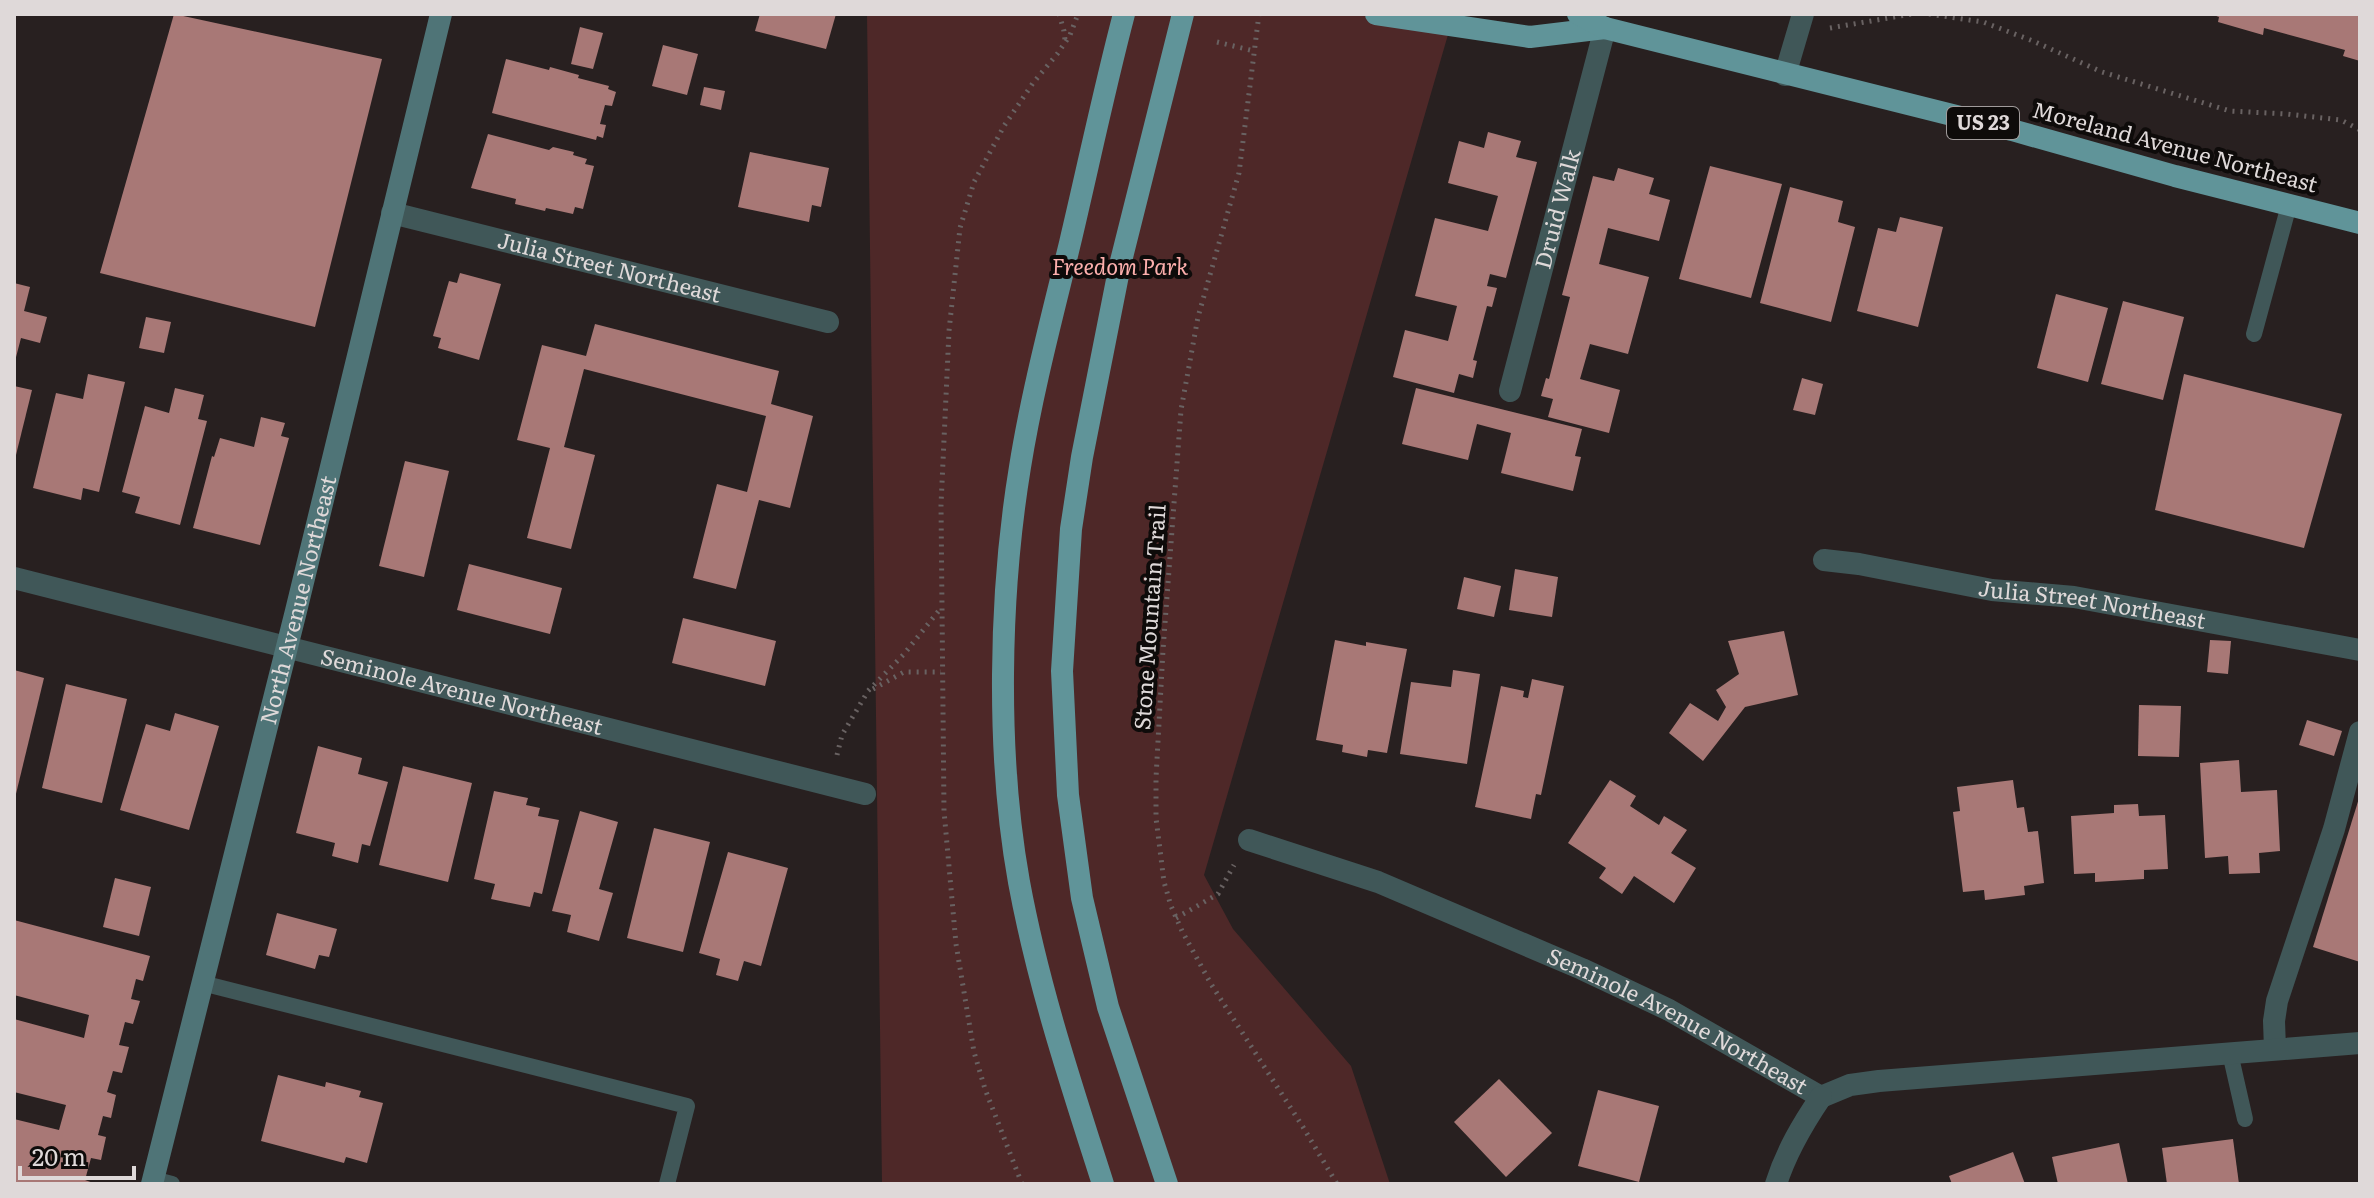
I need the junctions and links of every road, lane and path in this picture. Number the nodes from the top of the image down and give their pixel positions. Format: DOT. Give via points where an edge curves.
graph roads {
  1 [pos="441,14"];
  2 [pos="1059,14"];
  3 [pos="1078,14"];
  4 [pos="1124,14"];
  5 [pos="1183,14"];
  6 [pos="1259,14"];
  7 [pos="1376,14"];
  8 [pos="1578,14"];
  9 [pos="1803,14"];
  10 [pos="1912,14"];
  11 [pos="1929,14"];
  12 [pos="1605,28"];
  13 [pos="1825,28"];
  14 [pos="1065,42"];
  15 [pos="1217,42"];
  16 [pos="1254,51"];
  17 [pos="1785,75"];
  18 [pos="2360,130"];
  19 [pos="2289,205"];
  20 [pos="392,213"];
  21 [pos="2360,223"];
  22 [pos="828,322"];
  23 [pos="2254,334"];
  24 [pos="1510,391"];
  25 [pos="1824,560"];
  26 [pos="14,578"];
  27 [pos="941,607"];
  28 [pos="286,648"];
  29 [pos="2360,650"];
  30 [pos="941,672"];
  31 [pos="868,691"];
  32 [pos="2360,732"];
  33 [pos="829,783"];
  34 [pos="865,794"];
  35 [pos="1249,840"];
  36 [pos="1176,918"];
  37 [pos="202,983"];
  38 [pos="2360,1043"];
  39 [pos="2275,1049"];
  40 [pos="2230,1053"];
  41 [pos="1821,1097"];
  42 [pos="2245,1119"];
  43 [pos="159,1182"];
  44 [pos="667,1184"];
  45 [pos="1022,1184"];
  46 [pos="1103,1184"];
  47 [pos="1167,1184"];
  48 [pos="1337,1184"];
  49 [pos="1776,1184"];
  1 -- 20 [label="main road, North Avenue Northeast"];
  2 -- 14 [label="path"];
  3 -- 14 [label="path"];
  4 -- 46 [label="highway" via="1022,454 1004,663 1006,772 1018,880 1061,1055"];
  5 -- 47 [label="highway" via="1120,265 1082,457 1071,529 1062,671 1068,795 1082,898 1108,1007"];
  6 -- 16 [label="path, Stone Mountain Trail"];
  7 -- 12 [label="highway, Moreland Avenue Northeast / US 23" via="1530,37"];
  8 -- 12 [label="highway, Moreland Avenue Northeast / US 23"];
  9 -- 17 [label="street"];
  10 -- 13 [label="path"];
  11 -- 18 [label="path" via="1983,22 2102,72 2230,111 2341,120"];
  12 -- 17 [label="highway, Moreland Avenue Northeast / US 23"];
  12 -- 24 [label="street, Druid Walk"];
  14 -- 27 [label="path" via="1004,126 974,182 960,228 949,331"];
  15 -- 16 [label="path"];
  16 -- 36 [label="path, Stone Mountain Trail" via="1239,173 1198,317 1181,410 1156,778 1159,853"];
  17 -- 19 [label="highway, Moreland Avenue Northeast / US 23"];
  19 -- 21 [label="highway, Moreland Avenue Northeast / US 23"];
  19 -- 23 [label="lane"];
  20 -- 22 [label="street, Julia Street Northeast"];
  20 -- 28 [label="main road, North Avenue Northeast"];
  25 -- 29 [label="street, Julia Street Northeast" via="1992,590 2074,597"];
  26 -- 28 [label="street, Seminole Avenue Northeast"];
  27 -- 30 [label="path"];
  27 -- 31 [label="path"];
  28 -- 33 [label="street, Seminole Avenue Northeast"];
  28 -- 37 [label="main road, North Avenue Northeast"];
  30 -- 31 [label="path" via="904,672"];
  30 -- 45 [label="path" via="944,811 965,1010 985,1089"];
  31 -- 33 [label="path" via="842,735"];
  32 -- 39 [label="street" via="2277,1001"];
  33 -- 34 [label="street, Seminole Avenue Northeast"];
  35 -- 36 [label="path" via="1218,894"];
  35 -- 41 [label="street, Seminole Avenue Northeast" via="1378,882 1582,969 1669,1010"];
  36 -- 48 [label="path, Stone Mountain Trail" via="1200,966"];
  37 -- 43 [label="main road, North Avenue Northeast"];
  37 -- 44 [label="lane" via="687,1106"];
  38 -- 39 [label="street, Seminole Avenue Northeast"];
  39 -- 40 [label="street, Seminole Avenue Northeast"];
  40 -- 41 [label="street, Seminole Avenue Northeast" via="1879,1081"];
  40 -- 42 [label="lane"];
  41 -- 49 [label="street" via="1789,1149"];
}
